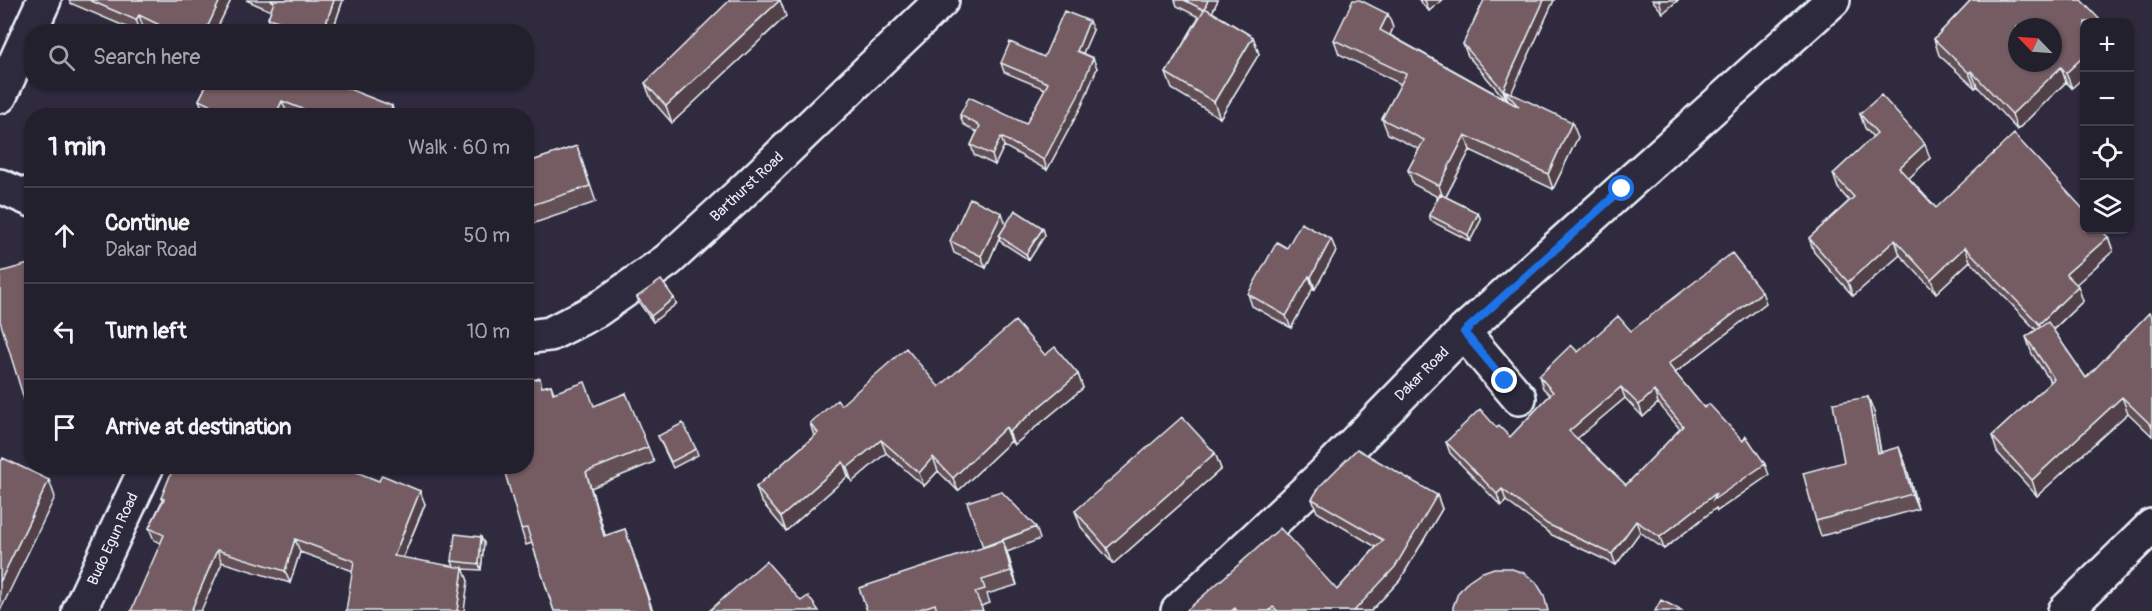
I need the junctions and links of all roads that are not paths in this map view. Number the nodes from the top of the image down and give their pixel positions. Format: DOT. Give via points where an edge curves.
graph roads {
  1 [pos="44,0"];
  2 [pos="942,0"];
  3 [pos="1833,0"];
  4 [pos="33,24"];
  5 [pos="24,44"];
  6 [pos="0,96"];
  7 [pos="0,186"];
  8 [pos="24,196"];
  9 [pos="1464,332"];
  10 [pos="534,336"];
  11 [pos="1519,398"];
  12 [pos="143,474"];
  13 [pos="2152,526"];
  14 [pos="80,611"];
  15 [pos="1179,611"];
  16 [pos="2065,611"];
  1 -- 4 [label="street"];
  2 -- 10 [label="street, Barthurst Road" via="668,260 597,310 550,334"];
  3 -- 9 [label="street, Dakar Road"];
  5 -- 6 [label="street"];
  7 -- 8 [label="street"];
  9 -- 11 [label="street"];
  9 -- 15 [label="street, Dakar Road" via="1323,475"];
  12 -- 14 [label="street, Budo Egun Road"];
  13 -- 16 [label="street"];
}
